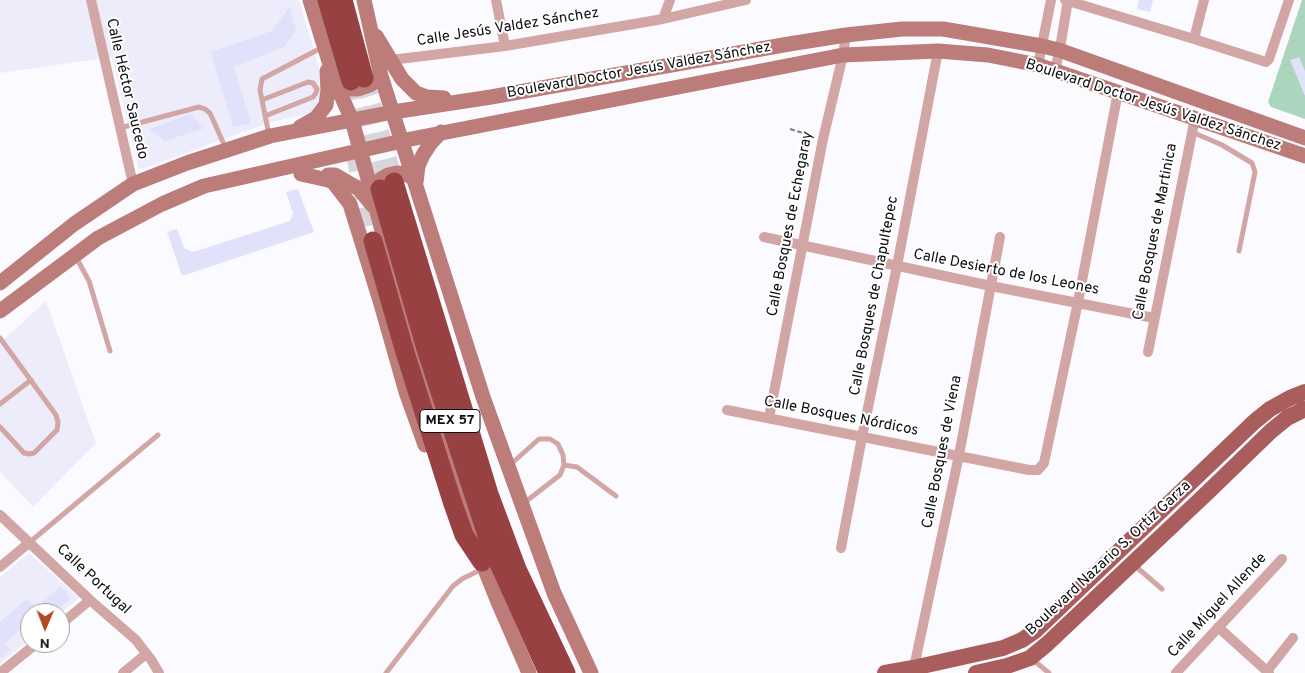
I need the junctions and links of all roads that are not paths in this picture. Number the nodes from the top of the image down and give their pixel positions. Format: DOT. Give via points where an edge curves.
graph roads {
  1 [pos="91,0"];
  2 [pos="310,0"];
  3 [pos="327,0"];
  4 [pos="343,0"];
  5 [pos="364,0"];
  6 [pos="496,0"];
  7 [pos="670,0"];
  8 [pos="746,0"];
  9 [pos="1052,0"];
  10 [pos="1067,0"];
  11 [pos="1204,0"];
  12 [pos="1289,0"];
  13 [pos="663,19"];
  14 [pos="370,25"];
  15 [pos="846,35"];
  16 [pos="1194,38"];
  17 [pos="505,46"];
  18 [pos="1042,46"];
  19 [pos="330,48"];
  20 [pos="1059,50"];
  21 [pos="938,51"];
  22 [pos="843,55"];
  23 [pos="390,60"];
  24 [pos="1038,66"];
  25 [pos="1055,71"];
  26 [pos="355,80"];
  27 [pos="1118,92"];
  28 [pos="491,97"];
  29 [pos="262,100"];
  30 [pos="393,112"];
  31 [pos="266,116"];
  32 [pos="352,120"];
  33 [pos="1194,125"];
  34 [pos="120,128"];
  35 [pos="292,132"];
  36 [pos="441,132"];
  37 [pos="270,136"];
  38 [pos="1305,138"];
  39 [pos="402,140"];
  40 [pos="226,150"];
  41 [pos="359,150"];
  42 [pos="1305,156"];
  43 [pos="301,174"];
  44 [pos="248,175"];
  45 [pos="414,182"];
  46 [pos="133,184"];
  47 [pos="382,188"];
  48 [pos="377,211"];
  49 [pos="764,237"];
  50 [pos="1000,237"];
  51 [pos="373,241"];
  52 [pos="802,244"];
  53 [pos="1238,251"];
  54 [pos="75,255"];
  55 [pos="897,266"];
  56 [pos="0,284"];
  57 [pos="991,286"];
  58 [pos="1078,302"];
  59 [pos="0,310"];
  60 [pos="1154,318"];
  61 [pos="442,337"];
  62 [pos="0,338"];
  63 [pos="110,351"];
  64 [pos="1148,352"];
  65 [pos="30,380"];
  66 [pos="1305,392"];
  67 [pos="0,404"];
  68 [pos="1305,409"];
  69 [pos="727,410"];
  70 [pos="769,418"];
  71 [pos="0,427"];
  72 [pos="441,429"];
  73 [pos="158,434"];
  74 [pos="862,436"];
  75 [pos="959,455"];
  76 [pos="564,465"];
  77 [pos="508,466"];
  78 [pos="1194,479"];
  79 [pos="1207,493"];
  80 [pos="616,496"];
  81 [pos="522,505"];
  82 [pos="0,515"];
  83 [pos="462,529"];
  84 [pos="489,541"];
  85 [pos="30,542"];
  86 [pos="841,548"];
  87 [pos="1282,559"];
  88 [pos="1132,563"];
  89 [pos="483,565"];
  90 [pos="0,567"];
  91 [pos="1162,589"];
  92 [pos="90,600"];
  93 [pos="70,617"];
  94 [pos="1218,628"];
  95 [pos="1293,638"];
  96 [pos="25,653"];
  97 [pos="146,654"];
  98 [pos="1030,658"];
  99 [pos="913,671"];
  100 [pos="1268,672"];
  101 [pos="0,673"];
  102 [pos="123,673"];
  103 [pos="158,673"];
  104 [pos="386,673"];
  105 [pos="529,673"];
  106 [pos="548,673"];
  107 [pos="566,673"];
  108 [pos="573,673"];
  109 [pos="591,673"];
  110 [pos="885,673"];
  111 [pos="976,673"];
  112 [pos="1049,673"];
  113 [pos="1176,673"];
  1 -- 34 [label="street, Calle Héctor Saucedo"];
  2 -- 19 [label="main road"];
  3 -- 19 [label="highway"];
  4 -- 26 [label="highway"];
  5 -- 14 [label="main road"];
  6 -- 17 [label="street"];
  7 -- 13 [label="street"];
  8 -- 13 [label="street, Calle Jesús Valdez Sánchez"];
  9 -- 18 [label="street"];
  10 -- 16 [label="street"];
  10 -- 20 [label="street"];
  11 -- 16 [label="street"];
  12 -- 16 [label="street" via="1267,62"];
  13 -- 17 [label="street, Calle Jesús Valdez Sánchez"];
  14 -- 23 [label="main road"];
  14 -- 26 [label="main road"];
  15 -- 18 [label="main road, Boulevard Doctor Jesús Valdez Sánchez" via="902,29 943,29"];
  15 -- 22 [label="street, Calle Bosques de Echegaray"];
  15 -- 28 [label="main road, Boulevard Doctor Jesús Valdez Sánchez"];
  17 -- 23 [label="street, Calle Jesús Valdez Sánchez"];
  18 -- 20 [label="main road, Boulevard Doctor Jesús Valdez Sánchez"];
  18 -- 24 [label="street"];
  19 -- 26 [label="highway"];
  19 -- 29 [label="lane" via="262,79"];
  19 -- 35 [label="main road" via="326,105 316,118"];
  20 -- 25 [label="street"];
  20 -- 38 [label="main road, Boulevard Doctor Jesús Valdez Sánchez"];
  21 -- 22 [label="main road, Boulevard Doctor Jesús Valdez Sánchez"];
  21 -- 24 [label="main road, Boulevard Doctor Jesús Valdez Sánchez" via="988,55"];
  21 -- 55 [label="street, Calle Bosques de Chapultepec"];
  22 -- 36 [label="main road, Boulevard Doctor Jesús Valdez Sánchez"];
  22 -- 52 [label="street, Calle Bosques de Echegaray"];
  23 -- 28 [label="main road" via="416,93 434,98"];
  24 -- 25 [label="main road, Boulevard Doctor Jesús Valdez Sánchez"];
  25 -- 27 [label="main road, Boulevard Doctor Jesús Valdez Sánchez"];
  26 -- 30 [label="main road"];
  26 -- 32 [label="main road"];
  27 -- 33 [label="main road, Boulevard Doctor Jesús Valdez Sánchez"];
  27 -- 58 [label="street"];
  28 -- 30 [label="main road, Boulevard Doctor Jesús Valdez Sánchez"];
  29 -- 31 [label="lane"];
  29 -- 31 [label="lane" via="308,82 317,89 313,97"];
  30 -- 32 [label="main road, Boulevard Doctor Jesús Valdez Sánchez"];
  30 -- 39 [label="main road"];
  31 -- 37 [label="lane"];
  32 -- 35 [label="main road, Boulevard Doctor Jesús Valdez Sánchez"];
  32 -- 41 [label="main road"];
  33 -- 42 [label="main road, Boulevard Doctor Jesús Valdez Sánchez"];
  33 -- 53 [label="lane" via="1252,163 1255,172"];
  33 -- 60 [label="street, Calle Bosques de Martinica"];
  34 -- 40 [label="lane" via="199,107 210,113"];
  34 -- 46 [label="street, Calle Héctor Saucedo"];
  35 -- 37 [label="main road, Boulevard Doctor Jesús Valdez Sánchez"];
  36 -- 39 [label="main road, Boulevard Doctor Jesús Valdez Sánchez"];
  36 -- 45 [label="main road" via="423,155"];
  37 -- 40 [label="main road, Boulevard Doctor Jesús Valdez Sánchez"];
  39 -- 41 [label="main road, Boulevard Doctor Jesús Valdez Sánchez"];
  39 -- 45 [label="main road"];
  40 -- 46 [label="main road, Boulevard Doctor Jesús Valdez Sánchez"];
  41 -- 44 [label="main road, Boulevard Doctor Jesús Valdez Sánchez"];
  41 -- 47 [label="main road"];
  43 -- 44 [label="main road"];
  43 -- 48 [label="main road" via="335,175 359,189"];
  43 -- 83 [label="main road" via="332,182 350,204 406,392 440,492 454,523"];
  44 -- 54 [label="main road, Boulevard Doctor Jesús Valdez Sánchez" via="204,186 162,204 98,238"];
  45 -- 47 [label="main road" via="405,174 397,173 388,175 375,185"];
  45 -- 77 [label="main road"];
  46 -- 56 [label="main road, Boulevard Doctor Jesús Valdez Sánchez" via="74,224"];
  47 -- 48 [label="main road"];
  47 -- 61 [label="highway, MEX 57"];
  47 -- 84 [label="highway, MEX 57" via="423,339"];
  48 -- 72 [label="main road" via="408,330"];
  49 -- 52 [label="street, Calle Desierto de los Leones"];
  50 -- 57 [label="street, Calle Bosques de Viena"];
  51 -- 83 [label="highway"];
  52 -- 55 [label="street, Calle Desierto de los Leones"];
  52 -- 70 [label="street, Calle Bosques de Echegaray"];
  54 -- 59 [label="main road, Boulevard Doctor Jesús Valdez Sánchez"];
  54 -- 63 [label="lane" via="89,281"];
  55 -- 57 [label="street, Calle Desierto de los Leones"];
  55 -- 74 [label="street, Calle Bosques de Chapultepec"];
  57 -- 58 [label="street, Calle Desierto de los Leones"];
  57 -- 75 [label="street, Calle Bosques de Viena"];
  58 -- 60 [label="street, Calle Desierto de los Leones"];
  58 -- 75 [label="street, Calle Bosques Nórdicos" via="1044,463 1038,470 1029,470"];
  60 -- 64 [label="street, Calle Bosques de Martinica"];
  61 -- 107 [label="highway, MEX 57" via="481,468 517,569"];
  61 -- 108 [label="highway" via="460,366 519,542"];
  62 -- 65 [label="lane"];
  65 -- 67 [label="lane"];
  65 -- 71 [label="lane" via="56,415 57,430 29,454 24,453"];
  66 -- 78 [label="main road, Boulevard Nazario S. Ortiz Garza" via="1270,409"];
  68 -- 79 [label="main road, Boulevard Nazario S. Ortiz Garza" via="1270,431"];
  69 -- 70 [label="street, Calle Bosques Nórdicos"];
  70 -- 74 [label="street, Calle Bosques Nórdicos"];
  72 -- 84 [label="highway" via="471,506"];
  72 -- 89 [label="main road"];
  73 -- 85 [label="lane"];
  74 -- 75 [label="street, Calle Bosques Nórdicos"];
  74 -- 86 [label="street, Calle Bosques de Chapultepec"];
  75 -- 99 [label="street, Calle Bosques de Viena"];
  76 -- 77 [label="lane" via="558,444 550,439 539,439"];
  76 -- 80 [label="lane" via="577,467"];
  76 -- 81 [label="lane" via="560,475"];
  77 -- 81 [label="main road"];
  78 -- 79 [label="main road"];
  78 -- 99 [label="main road, Boulevard Nazario S. Ortiz Garza" via="1022,640"];
  79 -- 88 [label="main road, Boulevard Nazario S. Ortiz Garza"];
  81 -- 109 [label="main road" via="554,593"];
  82 -- 85 [label="street, Calle Portugal"];
  83 -- 89 [label="highway"];
  84 -- 106 [label="highway, MEX 57"];
  85 -- 90 [label="street"];
  85 -- 92 [label="street, Calle Portugal"];
  87 -- 94 [label="street, Calle Miguel Allende"];
  88 -- 91 [label="lane"];
  88 -- 98 [label="main road, Boulevard Nazario S. Ortiz Garza"];
  89 -- 104 [label="lane" via="452,586"];
  89 -- 105 [label="main road"];
  92 -- 93 [label="street"];
  92 -- 97 [label="street, Calle Portugal" via="136,640"];
  94 -- 100 [label="street"];
  94 -- 113 [label="street, Calle Miguel Allende"];
  95 -- 100 [label="street"];
  96 -- 101 [label="street"];
  97 -- 102 [label="street"];
  97 -- 103 [label="street, Calle Portugal"];
  98 -- 111 [label="main road, Boulevard Nazario S. Ortiz Garza"];
  98 -- 112 [label="lane"];
  99 -- 110 [label="main road, Boulevard Nazario S. Ortiz Garza"];
}
